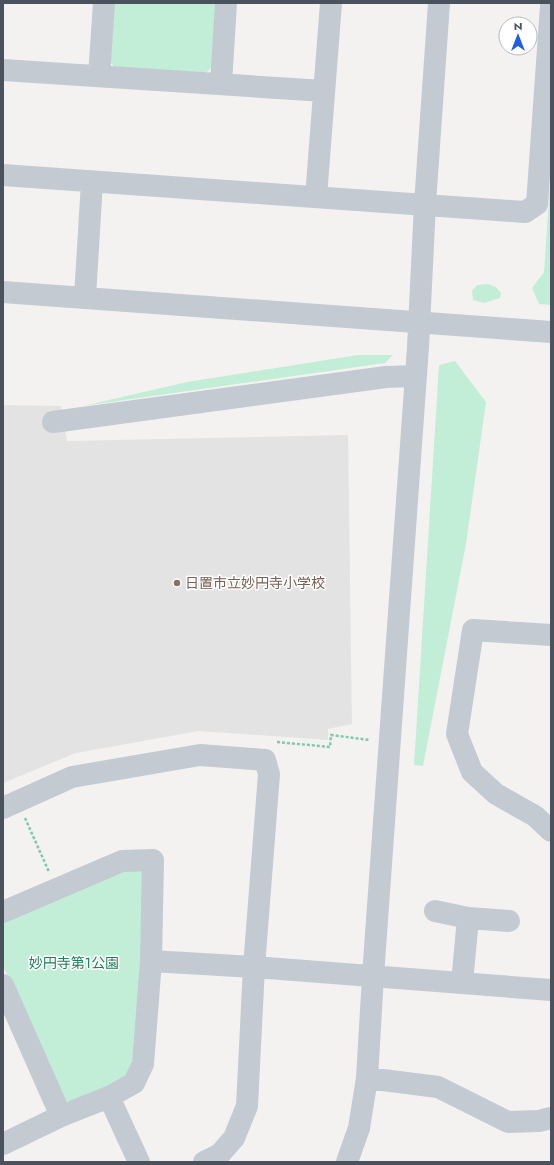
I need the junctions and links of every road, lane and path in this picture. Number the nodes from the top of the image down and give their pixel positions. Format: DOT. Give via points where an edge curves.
graph roads {
  1 [pos="104,3"];
  2 [pos="226,3"];
  3 [pos="331,3"];
  4 [pos="439,3"];
  5 [pos="551,6"];
  6 [pos="3,70"];
  7 [pos="100,76"];
  8 [pos="221,84"];
  9 [pos="324,91"];
  10 [pos="547,108"];
  11 [pos="3,175"];
  12 [pos="92,182"];
  13 [pos="316,197"];
  14 [pos="425,204"];
  15 [pos="3,292"];
  16 [pos="85,297"];
  17 [pos="419,323"];
  18 [pos="551,332"];
  19 [pos="416,376"];
  20 [pos="52,422"];
  21 [pos="551,636"];
  22 [pos="368,740"];
  23 [pos="277,742"];
  24 [pos="3,808"];
  25 [pos="23,814"];
  26 [pos="551,831"];
  27 [pos="56,889"];
  28 [pos="435,911"];
  29 [pos="3,912"];
  30 [pos="468,918"];
  31 [pos="509,921"];
  32 [pos="151,960"];
  33 [pos="254,967"];
  34 [pos="373,976"];
  35 [pos="462,983"];
  36 [pos="3,985"];
  37 [pos="551,990"];
  38 [pos="367,1078"];
  39 [pos="109,1097"];
  40 [pos="61,1116"];
  41 [pos="551,1118"];
  42 [pos="3,1144"];
  43 [pos="139,1162"];
  44 [pos="204,1162"];
  45 [pos="347,1162"];
  1 -- 7 [label="street"];
  2 -- 8 [label="street"];
  3 -- 9 [label="street"];
  4 -- 14 [label="street"];
  5 -- 10 [label="street"];
  6 -- 7 [label="street"];
  7 -- 8 [label="street"];
  8 -- 9 [label="street"];
  9 -- 13 [label="street"];
  10 -- 14 [label="street" via="537,204 525,212"];
  11 -- 12 [label="street"];
  12 -- 13 [label="street"];
  12 -- 16 [label="street"];
  13 -- 14 [label="street"];
  14 -- 17 [label="street"];
  15 -- 16 [label="street"];
  16 -- 17 [label="street"];
  17 -- 18 [label="street"];
  17 -- 19 [label="street"];
  19 -- 20 [label="street" via="386,377"];
  19 -- 34 [label="street"];
  21 -- 26 [label="street" via="473,630 457,734 472,772 496,794 535,816"];
  22 -- 23 [label="path" via="331,735 330,746"];
  24 -- 33 [label="street" via="72,777 200,755 265,760 269,774"];
  25 -- 27 [label="path"];
  27 -- 29 [label="street"];
  27 -- 32 [label="street" via="122,861 153,860"];
  28 -- 30 [label="street"];
  30 -- 31 [label="street"];
  30 -- 35 [label="street"];
  32 -- 33 [label="street"];
  32 -- 39 [label="street" via="143,1064 134,1083"];
  33 -- 34 [label="street"];
  33 -- 44 [label="street" via="247,1106 234,1138 220,1154"];
  34 -- 35 [label="street"];
  34 -- 38 [label="street"];
  35 -- 37 [label="street"];
  36 -- 40 [label="street"];
  38 -- 41 [label="street" via="438,1087 508,1122"];
  38 -- 45 [label="street" via="359,1128"];
  39 -- 40 [label="street"];
  39 -- 43 [label="street"];
  40 -- 42 [label="street"];
}
